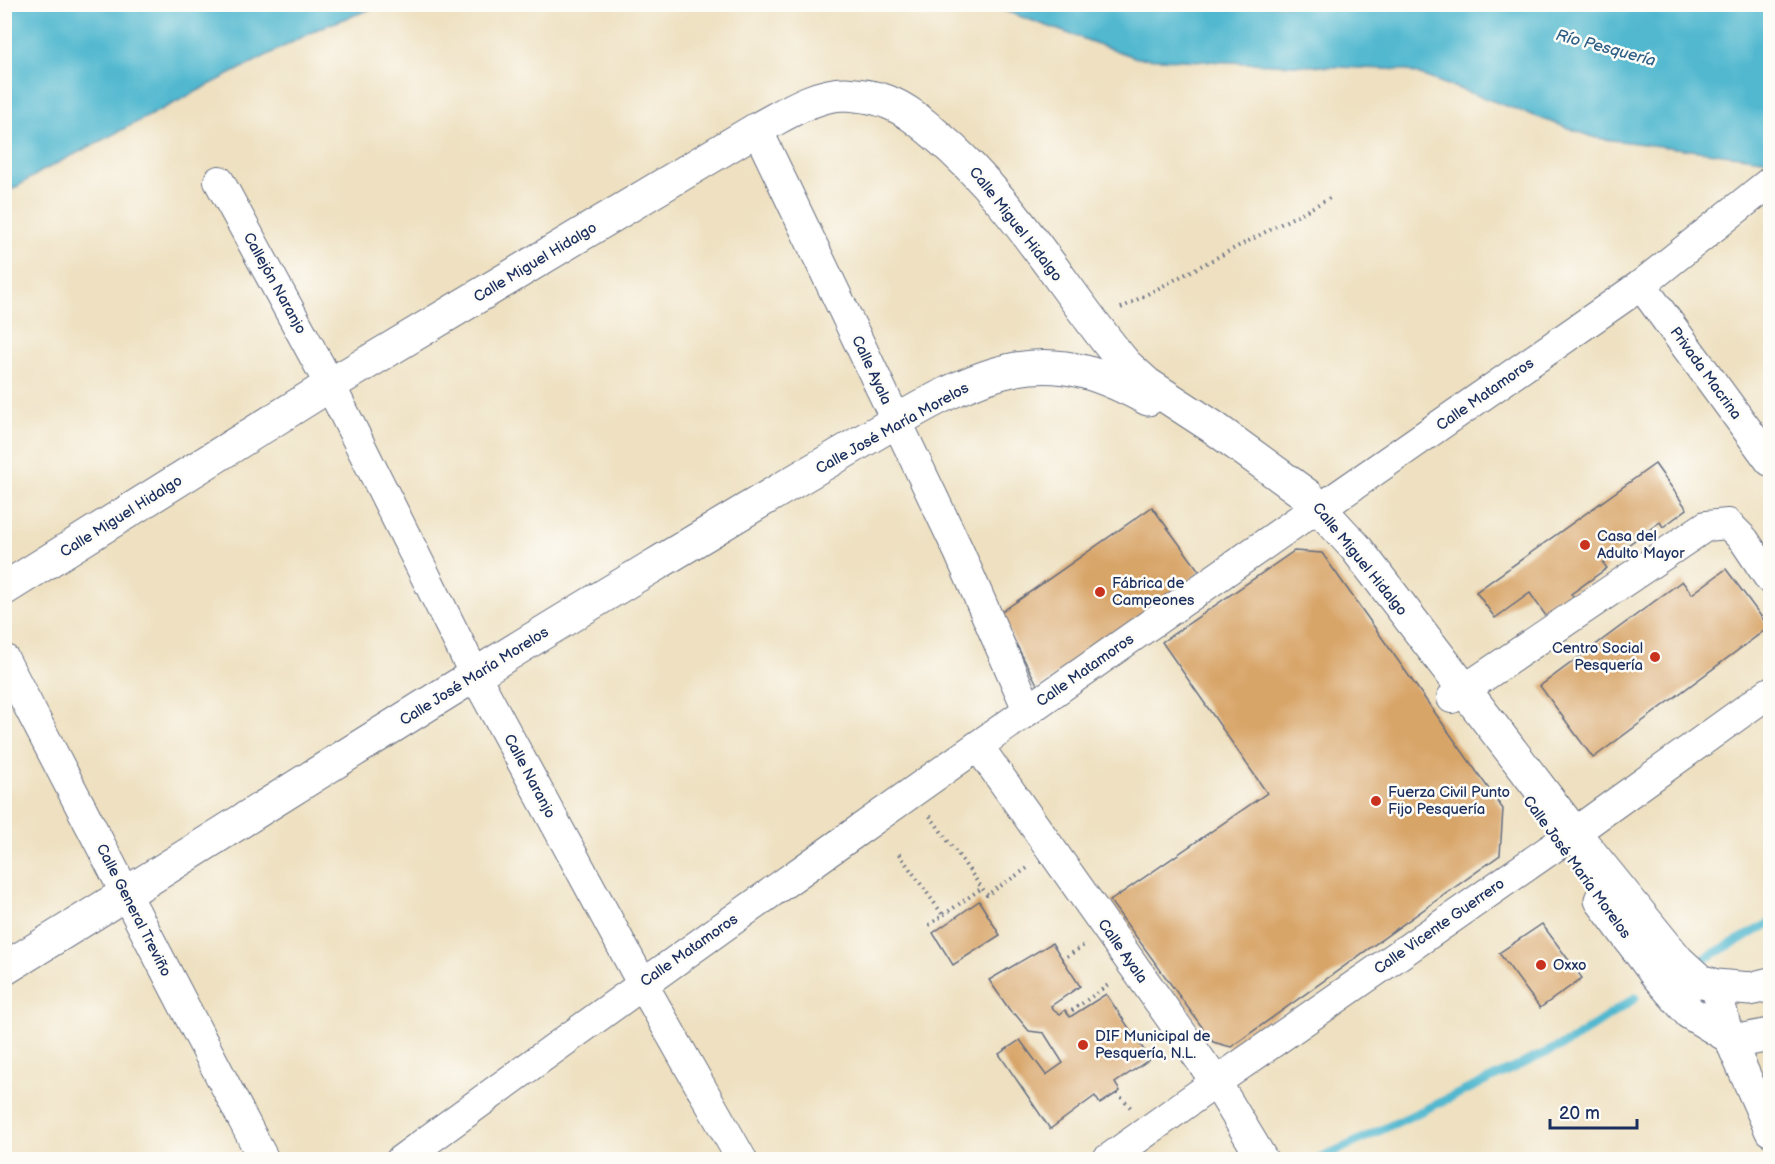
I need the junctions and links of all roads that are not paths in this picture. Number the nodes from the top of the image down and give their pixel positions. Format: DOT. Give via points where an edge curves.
graph roads {
  1 [pos="757,129"];
  2 [pos="219,181"];
  3 [pos="1770,182"];
  4 [pos="1641,285"];
  5 [pos="330,385"];
  6 [pos="896,422"];
  7 [pos="1770,461"];
  8 [pos="1315,511"];
  9 [pos="1770,579"];
  10 [pos="4,589"];
  11 [pos="4,660"];
  12 [pos="475,675"];
  13 [pos="1770,692"];
  14 [pos="1458,693"];
  15 [pos="1028,710"];
  16 [pos="978,746"];
  17 [pos="1567,838"];
  18 [pos="126,895"];
  19 [pos="4,969"];
  20 [pos="642,983"];
  21 [pos="1770,984"];
  22 [pos="1716,986"];
  23 [pos="1770,1035"];
  24 [pos="1728,1036"];
  25 [pos="1216,1082"];
  26 [pos="1770,1131"];
  27 [pos="264,1160"];
  28 [pos="401,1160"];
  29 [pos="742,1160"];
  30 [pos="1107,1160"];
  31 [pos="1263,1160"];
  1 -- 5 [label="main road, Calle Miguel Hidalgo"];
  1 -- 6 [label="street, Calle Ayala"];
  1 -- 8 [label="main road, Calle Miguel Hidalgo" via="811,101 843,94 877,99 904,110 975,170 1126,365 1147,384 1308,495"];
  2 -- 5 [label="street, Callejón Naranjo"];
  3 -- 4 [label="street, Calle Matamoros"];
  4 -- 7 [label="street, Privada Macrina"];
  4 -- 8 [label="street, Calle Matamoros"];
  5 -- 10 [label="main road, Calle Miguel Hidalgo"];
  5 -- 12 [label="street, Calle Naranjo"];
  6 -- 8 [label="main road, Calle José María Morelos" via="992,376 1031,367 1072,368 1117,382 1155,403"];
  6 -- 12 [label="main road, Calle José María Morelos"];
  6 -- 15 [label="street, Calle Ayala" via="959,552"];
  8 -- 14 [label="main road, Calle José María Morelos"];
  8 -- 15 [label="street, Calle Matamoros"];
  9 -- 14 [label="street" via="1744,540 1728,524 1706,526"];
  11 -- 18 [label="street, Calle General Treviño"];
  12 -- 18 [label="main road, Calle José María Morelos"];
  12 -- 20 [label="street, Calle Naranjo"];
  13 -- 17 [label="street, Calle Vicente Guerrero"];
  14 -- 17 [label="main road, Calle José María Morelos"];
  15 -- 16 [label="street, Calle Matamoros"];
  16 -- 20 [label="street, Calle Matamoros"];
  16 -- 25 [label="street, Calle Ayala"];
  17 -- 22 [label="main road" via="1678,961 1700,981"];
  17 -- 24 [label="main road, Calle José María Morelos" via="1656,974 1690,1013"];
  17 -- 25 [label="street, Calle Vicente Guerrero"];
  18 -- 19 [label="main road, Calle José María Morelos"];
  18 -- 27 [label="street, Calle General Treviño"];
  20 -- 28 [label="street, Calle Matamoros"];
  20 -- 29 [label="street, Calle Naranjo"];
  21 -- 22 [label="main road" via="1750,989"];
  22 -- 24 [label="street"];
  23 -- 24 [label="main road" via="1743,1040"];
  24 -- 26 [label="street"];
  25 -- 30 [label="street, Calle Vicente Guerrero"];
  25 -- 31 [label="street, Calle Ayala"];
}
